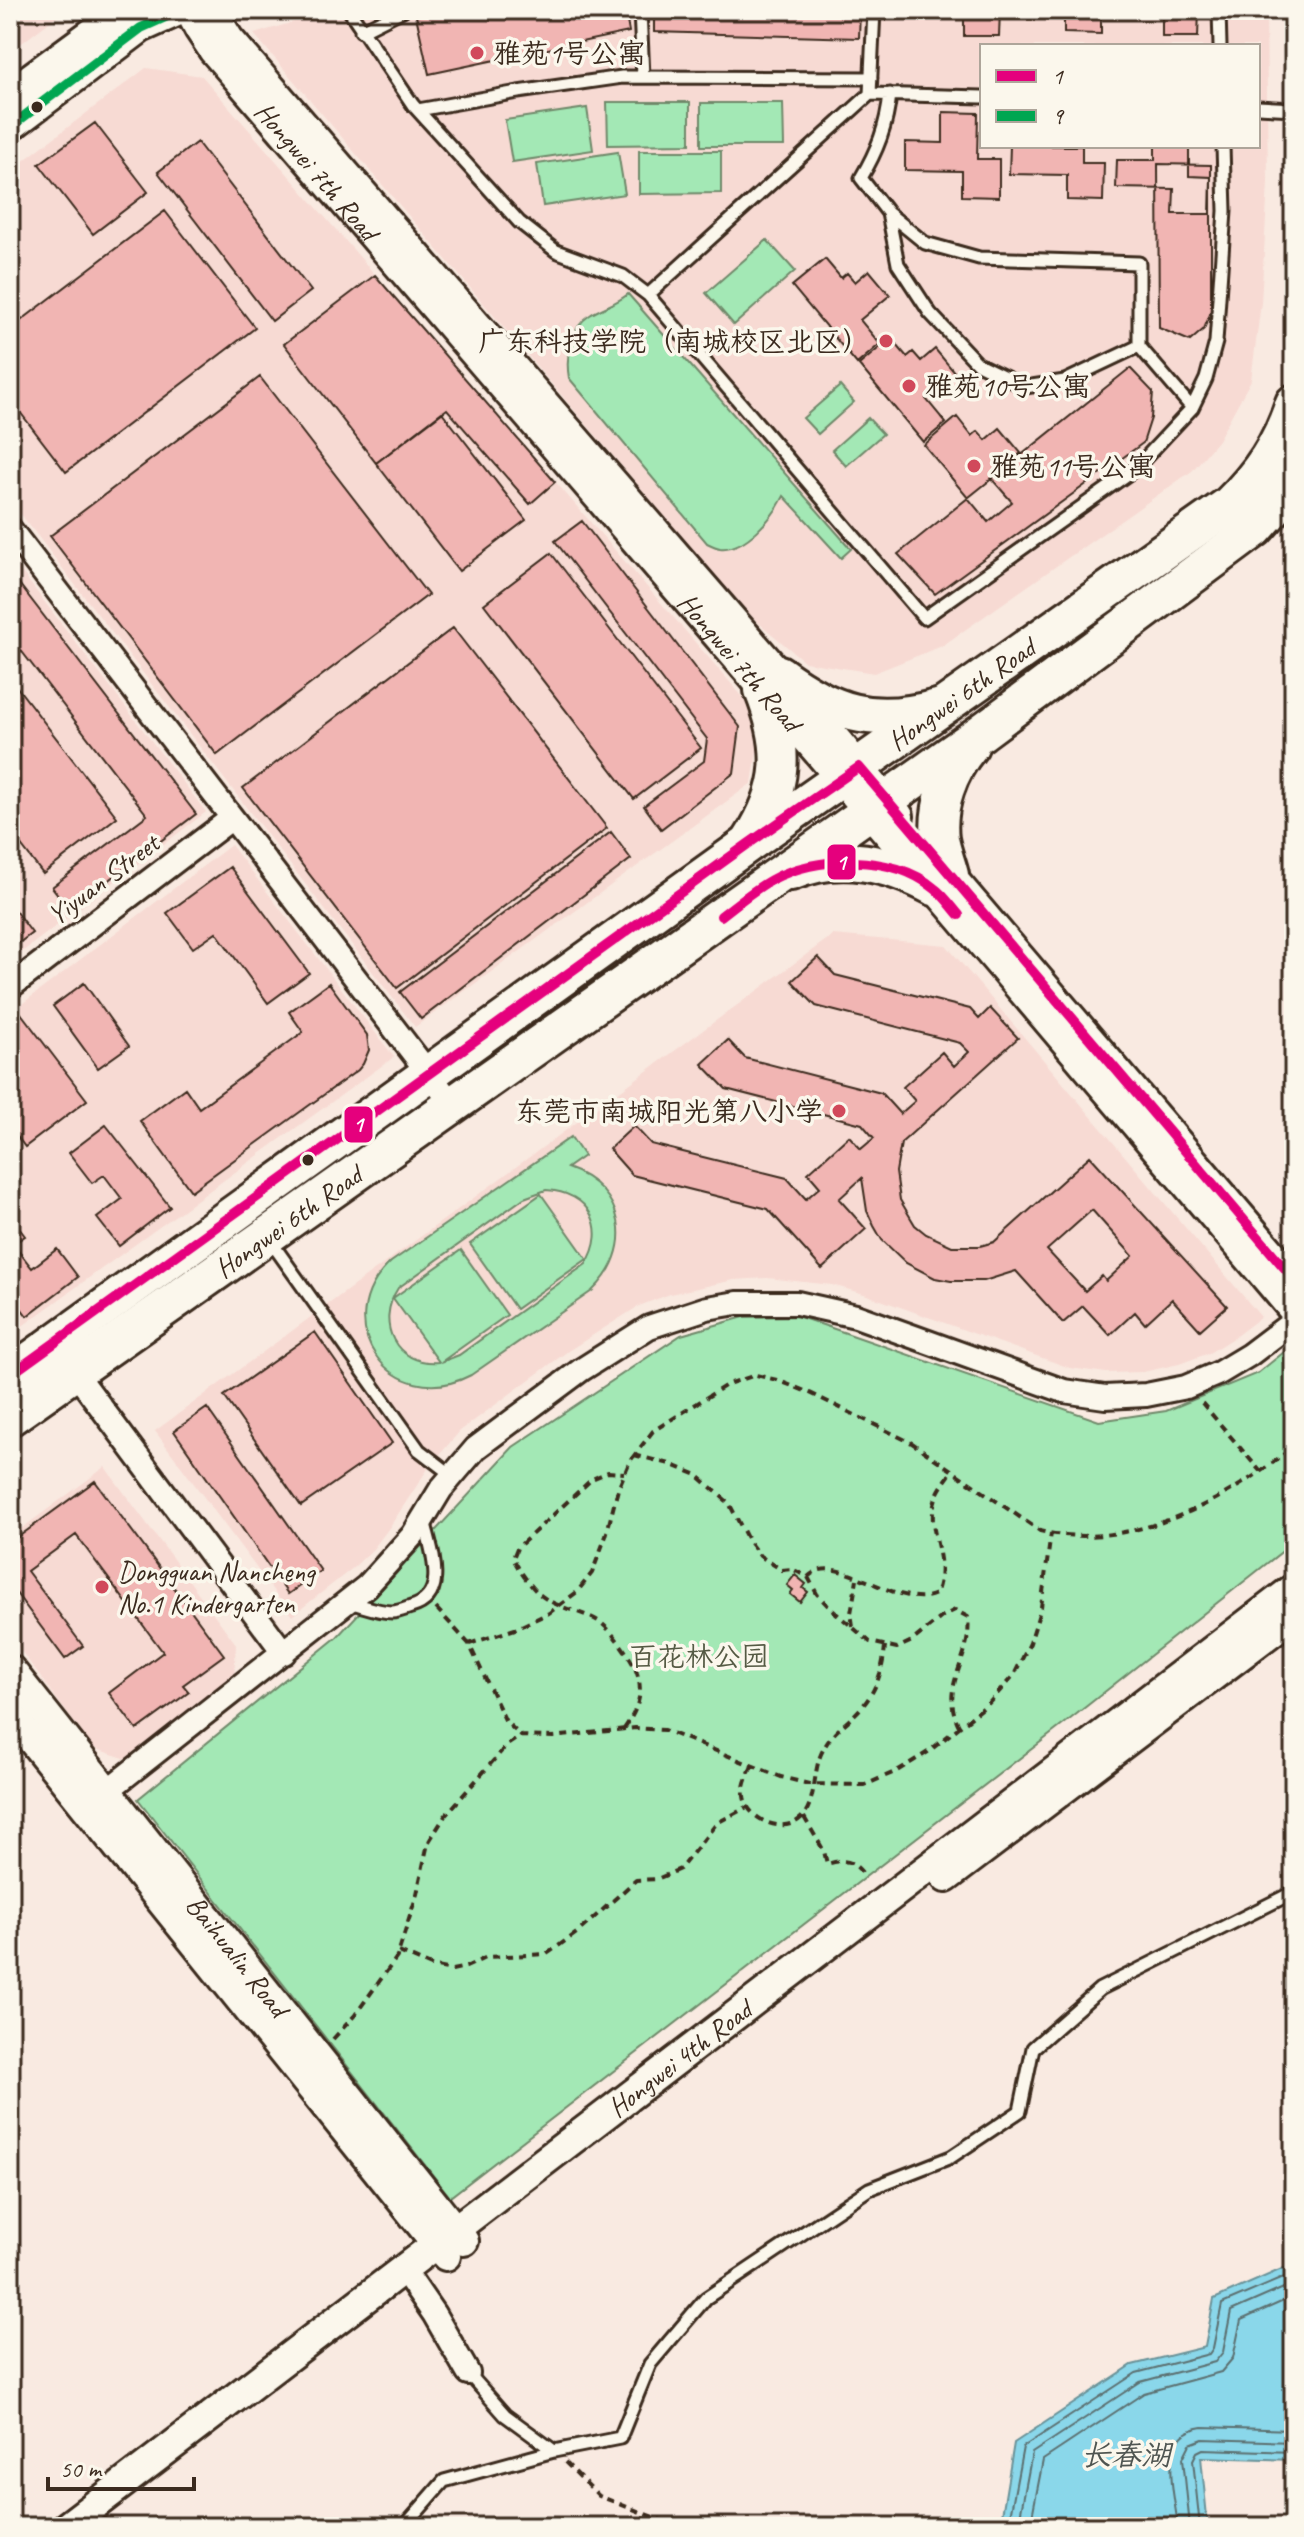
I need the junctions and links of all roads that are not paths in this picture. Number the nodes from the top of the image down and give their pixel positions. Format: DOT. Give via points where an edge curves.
graph roads {
  1 [pos="123,10"];
  2 [pos="181,10"];
  3 [pos="189,10"];
  4 [pos="211,10"];
  5 [pos="349,10"];
  6 [pos="403,10"];
  7 [pos="640,10"];
  8 [pos="874,10"];
  9 [pos="1219,10"];
  10 [pos="361,31"];
  11 [pos="1220,44"];
  12 [pos="643,77"];
  13 [pos="871,78"];
  14 [pos="10,93"];
  15 [pos="870,94"];
  16 [pos="890,94"];
  17 [pos="980,97"];
  18 [pos="1260,107"];
  19 [pos="1294,109"];
  20 [pos="418,110"];
  21 [pos="10,127"];
  22 [pos="1223,148"];
  23 [pos="888,213"];
  24 [pos="648,295"];
  25 [pos="1139,346"];
  26 [pos="1294,403"];
  27 [pos="1192,408"];
  28 [pos="1285,462"];
  29 [pos="10,529"];
  30 [pos="771,682"];
  31 [pos="947,705"];
  32 [pos="982,732"];
  33 [pos="850,773"];
  34 [pos="876,805"];
  35 [pos="232,818"];
  36 [pos="748,844"];
  37 [pos="771,880"];
  38 [pos="942,881"];
  39 [pos="10,987"];
  40 [pos="429,1074"];
  41 [pos="453,1105"];
  42 [pos="266,1236"];
  43 [pos="1294,1279"];
  44 [pos="1294,1311"];
  45 [pos="1294,1321"];
  46 [pos="74,1371"];
  47 [pos="10,1375"];
  48 [pos="10,1417"];
  49 [pos="453,1476"];
  50 [pos="424,1518"];
  51 [pos="1294,1588"];
  52 [pos="348,1602"];
  53 [pos="1294,1615"];
  54 [pos="284,1653"];
  55 [pos="10,1669"];
  56 [pos="10,1713"];
  57 [pos="96,1799"];
  58 [pos="1294,1892"];
  59 [pos="450,2242"];
  60 [pos="412,2282"];
  61 [pos="468,2373"];
  62 [pos="554,2451"];
  63 [pos="66,2527"];
  64 [pos="97,2527"];
  65 [pos="404,2527"];
  1 -- 14 [label="street"];
  2 -- 21 [label="street" via="133,33"];
  3 -- 30 [label="street, Hongwei 7th Road" via="213,50"];
  4 -- 30 [label="street, Hongwei 7th Road" via="229,39"];
  5 -- 10 [label="lane"];
  6 -- 10 [label="lane"];
  7 -- 12 [label="lane"];
  8 -- 13 [label="lane"];
  9 -- 11 [label="lane"];
  10 -- 20 [label="lane"];
  12 -- 13 [label="lane"];
  12 -- 20 [label="lane"];
  13 -- 15 [label="lane"];
  15 -- 16 [label="lane"];
  15 -- 24 [label="lane"];
  16 -- 17 [label="lane"];
  16 -- 23 [label="lane" via="877,150 861,178"];
  18 -- 19 [label="lane"];
  20 -- 24 [label="lane" via="519,222 556,251 623,276"];
  22 -- 27 [label="lane" via="1225,211 1216,342"];
  23 -- 25 [label="lane" via="925,243 979,258 1139,263"];
  23 -- 25 [label="lane" via="898,264 930,313 978,364 1025,387 1065,381"];
  24 -- 27 [label="lane" via="924,618 1135,469"];
  25 -- 27 [label="lane"];
  26 -- 28 [label="main road, Hongwei 6th Road"];
  28 -- 31 [label="main road, Hongwei 6th Road"];
  28 -- 32 [label="main road, Hongwei 6th Road" via="1280,501 1255,529"];
  29 -- 35 [label="street"];
  30 -- 31 [label="main road" via="841,710 876,716 912,715"];
  30 -- 33 [label="street, Hongwei 7th Road"];
  30 -- 36 [label="main road" via="779,753 776,786"];
  31 -- 33 [label="main road, Hongwei 6th Road"];
  32 -- 34 [label="main road, Hongwei 6th Road"];
  32 -- 38 [label="main road" via="957,762 942,798"];
  33 -- 34 [label="street, Hongwei 7th Road"];
  33 -- 36 [label="main road, Hongwei 6th Road"];
  34 -- 37 [label="main road, Hongwei 6th Road"];
  34 -- 38 [label="street, Hongwei 7th Road"];
  35 -- 39 [label="street, Yiyuan Street"];
  35 -- 40 [label="street"];
  36 -- 40 [label="main road, Hongwei 6th Road"];
  37 -- 38 [label="main road" via="837,861 871,863"];
  37 -- 41 [label="main road, Hongwei 6th Road"];
  38 -- 43 [label="street, Hongwei 7th Road"];
  38 -- 44 [label="street, Hongwei 7th Road"];
  40 -- 41 [label="street"];
  40 -- 47 [label="main road, Hongwei 6th Road"];
  41 -- 42 [label="main road, Hongwei 6th Road"];
  42 -- 46 [label="main road, Hongwei 6th Road"];
  42 -- 49 [label="lane" via="419,1450"];
  45 -- 49 [label="street" via="1239,1361 1186,1387 1105,1397 1064,1391 827,1308 737,1303 649,1327 476,1448"];
  46 -- 48 [label="main road, Hongwei 6th Road"];
  46 -- 54 [label="street"];
  49 -- 50 [label="street"];
  50 -- 52 [label="street" via="377,1576"];
  50 -- 52 [label="lane" via="435,1572 428,1600 392,1612"];
  51 -- 59 [label="street, Hongwei 4th Road"];
  52 -- 54 [label="street"];
  53 -- 59 [label="street, Hongwei 4th Road"];
  54 -- 57 [label="street"];
  55 -- 57 [label="street, Baihualin Road"];
  56 -- 57 [label="street, Baihualin Road"];
  57 -- 59 [label="street, Baihualin Road"];
  57 -- 59 [label="street, Baihualin Road" via="315,2053"];
  58 -- 62 [label="lane" via="1100,1989 1033,2048 1020,2111 951,2157 869,2189 706,2298 650,2364 620,2438"];
  59 -- 60 [label="street, Hongwei 4th Road"];
  59 -- 63 [label="street, Hongwei 4th Road"];
  60 -- 61 [label="street"];
  60 -- 64 [label="street, Hongwei 4th Road"];
  61 -- 62 [label="lane" via="505,2415"];
  62 -- 65 [label="lane" via="444,2481"];
}
